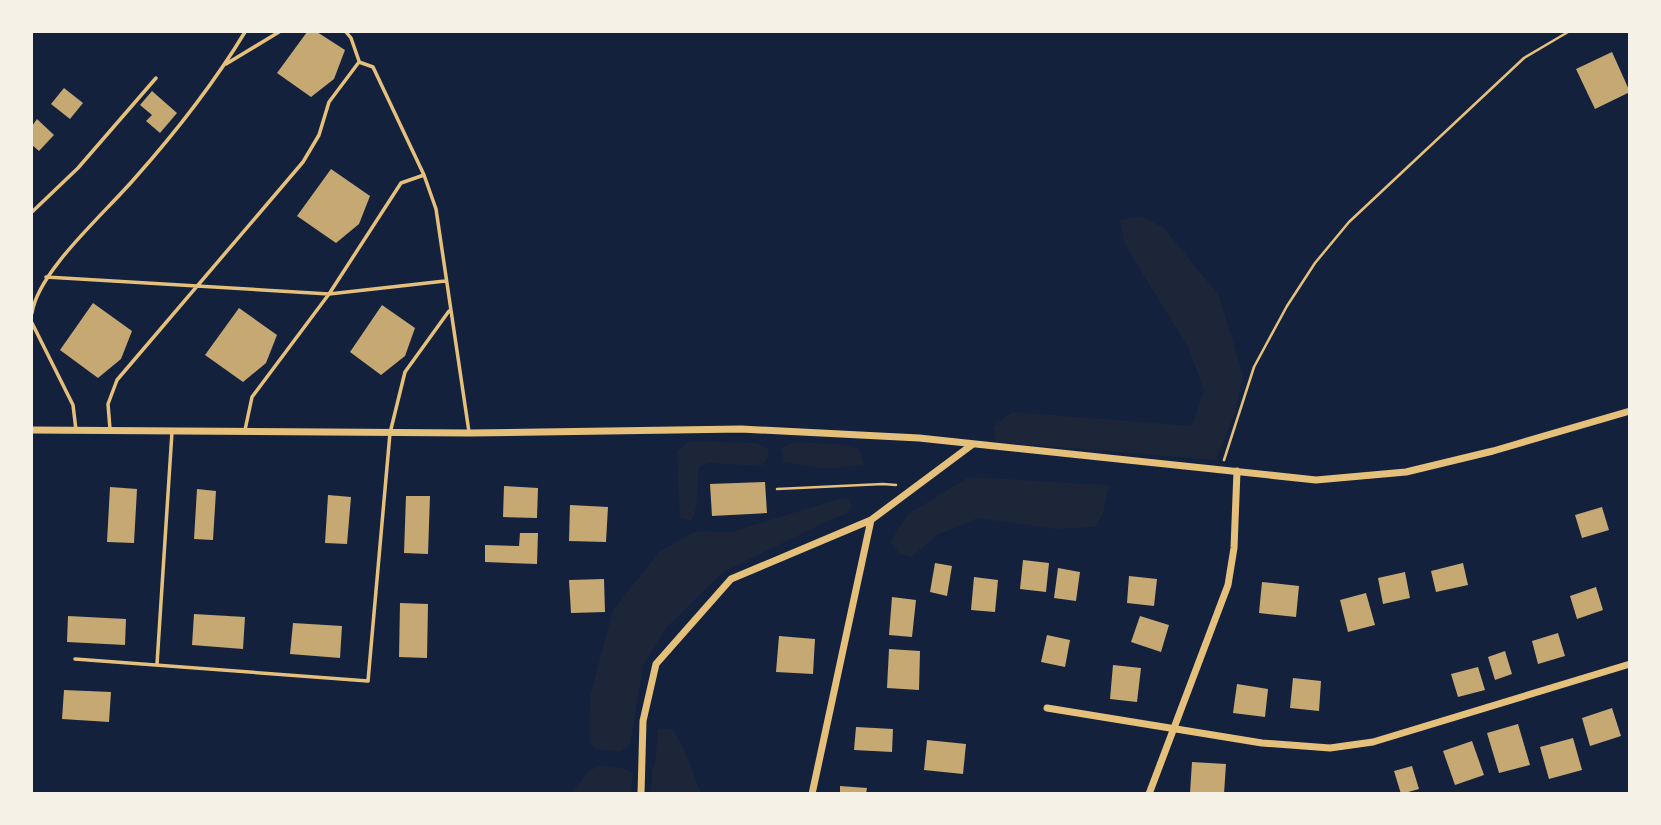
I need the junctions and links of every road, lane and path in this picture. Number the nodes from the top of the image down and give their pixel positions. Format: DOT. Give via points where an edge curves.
graph roads {
  1 [pos="245,32"];
  2 [pos="279,32"];
  3 [pos="346,32"];
  4 [pos="1568,32"];
  5 [pos="359,62"];
  6 [pos="225,65"];
  7 [pos="156,78"];
  8 [pos="424,175"];
  9 [pos="32,212"];
  10 [pos="46,277"];
  11 [pos="445,281"];
  12 [pos="195,288"];
  13 [pos="329,294"];
  14 [pos="450,309"];
  15 [pos="32,313"];
  16 [pos="32,323"];
  17 [pos="1629,411"];
  18 [pos="110,429"];
  19 [pos="32,430"];
  20 [pos="76,430"];
  21 [pos="172,430"];
  22 [pos="245,430"];
  23 [pos="390,433"];
  24 [pos="470,433"];
  25 [pos="974,443"];
  26 [pos="1221,470"];
  27 [pos="1237,471"];
  28 [pos="777,489"];
  29 [pos="904,497"];
  30 [pos="871,520"];
  31 [pos="75,659"];
  32 [pos="157,664"];
  33 [pos="1629,664"];
  34 [pos="1047,708"];
  35 [pos="1172,729"];
  36 [pos="641,793"];
  37 [pos="812,793"];
  38 [pos="1149,793"];
  1 -- 6 [label="lane"];
  2 -- 6 [label="lane"];
  3 -- 5 [label="lane"];
  4 -- 26 [label="path" via="1524,58 1349,222 1315,263 1254,367"];
  5 -- 8 [label="lane" via="373,67"];
  5 -- 12 [label="lane" via="329,102 319,135 303,162"];
  6 -- 10 [label="lane" via="137,176"];
  7 -- 9 [label="lane" via="78,168"];
  8 -- 11 [label="lane" via="436,209"];
  8 -- 13 [label="lane" via="401,183"];
  10 -- 12 [label="lane"];
  10 -- 15 [label="lane"];
  11 -- 13 [label="lane"];
  11 -- 14 [label="lane"];
  12 -- 13 [label="lane"];
  12 -- 18 [label="lane" via="117,380 108,404"];
  13 -- 22 [label="lane" via="252,397"];
  14 -- 23 [label="lane" via="405,372"];
  14 -- 24 [label="lane"];
  16 -- 20 [label="lane" via="72,405"];
  17 -- 27 [label="street" via="1406,472 1316,480"];
  18 -- 20 [label="street"];
  18 -- 21 [label="street"];
  19 -- 20 [label="street"];
  21 -- 22 [label="street"];
  21 -- 32 [label="lane"];
  22 -- 23 [label="street"];
  23 -- 24 [label="street"];
  23 -- 32 [label="lane" via="368,681"];
  24 -- 25 [label="street" via="741,429"];
  25 -- 26 [label="street"];
  25 -- 29 [label="street"];
  26 -- 27 [label="street"];
  27 -- 35 [label="street" via="1234,548 1227,585"];
  28 -- 29 [label="path" via="883,484 896,485"];
  29 -- 30 [label="street"];
  30 -- 36 [label="street" via="731,579 656,664 643,722"];
  30 -- 37 [label="street"];
  31 -- 32 [label="lane"];
  33 -- 35 [label="street" via="1374,742 1330,748"];
  34 -- 35 [label="street"];
  35 -- 38 [label="street"];
}
